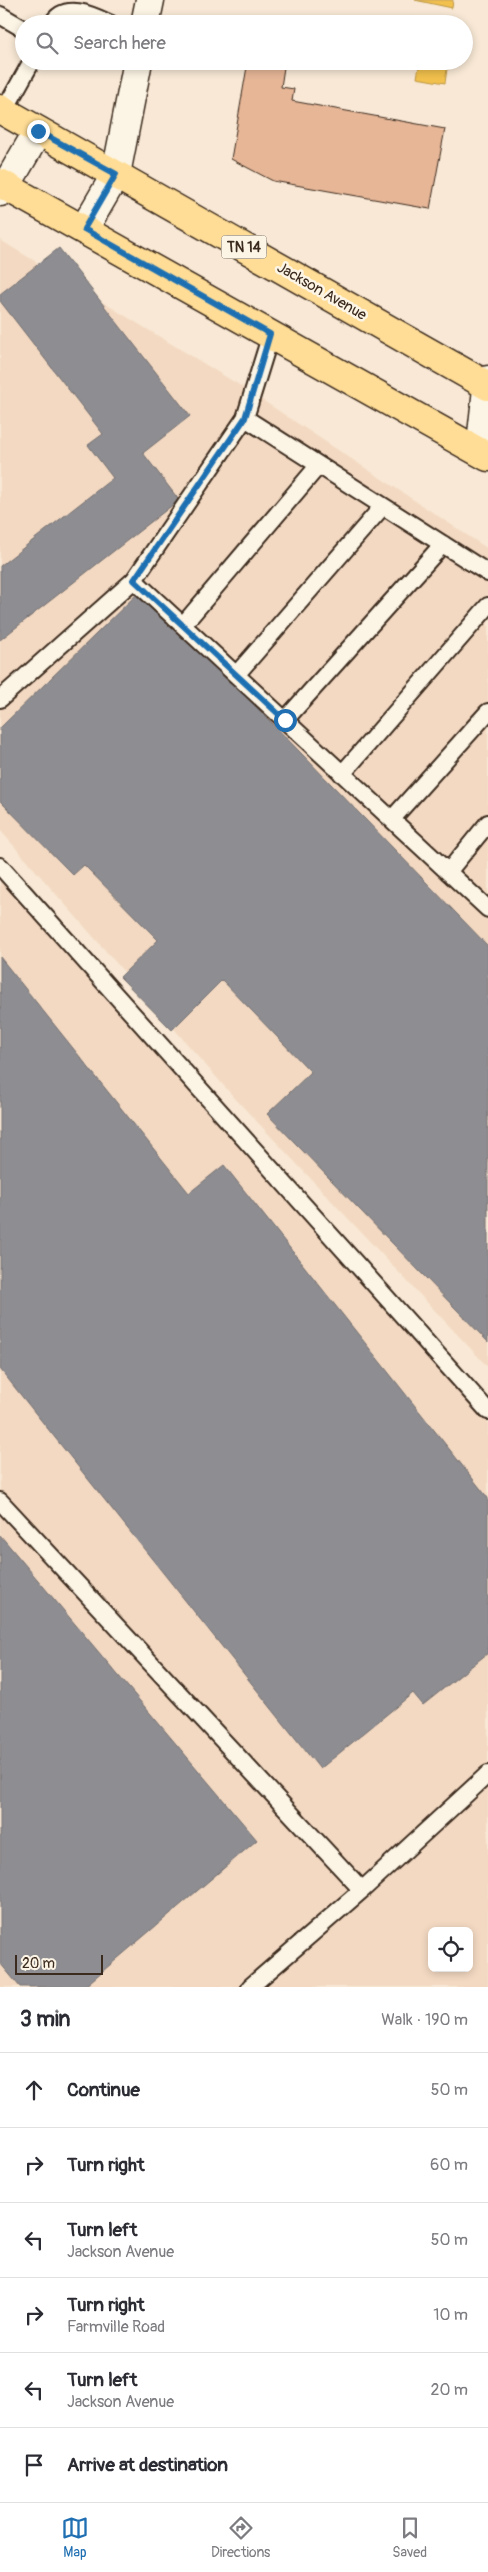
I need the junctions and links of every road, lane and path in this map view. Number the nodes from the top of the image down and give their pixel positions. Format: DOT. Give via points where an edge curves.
graph roads {
  1 [pos="150,0"];
  2 [pos="0,15"];
  3 [pos="63,15"];
  4 [pos="91,15"];
  5 [pos="148,15"];
  6 [pos="15,24"];
  7 [pos="26,70"];
  8 [pos="136,70"];
  9 [pos="2,110"];
  10 [pos="38,131"];
  11 [pos="116,174"];
  12 [pos="2,187"];
  13 [pos="84,229"];
  14 [pos="270,334"];
  15 [pos="488,384"];
  16 [pos="245,418"];
  17 [pos="484,454"];
  18 [pos="319,465"];
  19 [pos="383,506"];
  20 [pos="444,544"];
  21 [pos="488,573"];
  22 [pos="134,580"];
  23 [pos="488,606"];
  24 [pos="183,625"];
  25 [pos="236,675"];
  26 [pos="0,699"];
  27 [pos="488,712"];
  28 [pos="285,720"];
  29 [pos="342,774"];
  30 [pos="392,819"];
  31 [pos="488,823"];
  32 [pos="0,866"];
  33 [pos="448,872"];
  34 [pos="488,909"];
  35 [pos="488,1411"];
  36 [pos="0,1501"];
  37 [pos="488,1774"];
  38 [pos="362,1890"];
  39 [pos="250,1987"];
  1 -- 5 [label="street"];
  2 -- 6 [label="lane"];
  3 -- 4 [label="lane" via="84,12"];
  7 -- 9 [label="lane"];
  8 -- 11 [label="street"];
  9 -- 10 [label="main road, Jackson Avenue / TN 14"];
  10 -- 11 [label="main road, Jackson Avenue / TN 14"];
  10 -- 12 [label="street"];
  11 -- 13 [label="street"];
  11 -- 15 [label="main road, Jackson Avenue / TN 14"];
  12 -- 13 [label="main road"];
  13 -- 14 [label="main road"];
  14 -- 16 [label="lane"];
  14 -- 17 [label="main road"];
  15 -- 17 [label="street"];
  16 -- 18 [label="lane"];
  16 -- 22 [label="lane"];
  18 -- 19 [label="lane"];
  18 -- 24 [label="lane"];
  19 -- 20 [label="lane"];
  19 -- 25 [label="lane"];
  20 -- 21 [label="lane"];
  20 -- 28 [label="lane"];
  22 -- 24 [label="lane"];
  22 -- 26 [label="lane"];
  23 -- 29 [label="lane"];
  24 -- 25 [label="lane"];
  25 -- 28 [label="lane"];
  27 -- 30 [label="lane"];
  28 -- 29 [label="lane"];
  29 -- 30 [label="lane"];
  30 -- 33 [label="lane"];
  31 -- 33 [label="lane"];
  32 -- 35 [label="lane"];
  33 -- 34 [label="lane"];
  36 -- 38 [label="lane"];
  37 -- 38 [label="lane"];
  38 -- 39 [label="lane"];
}
